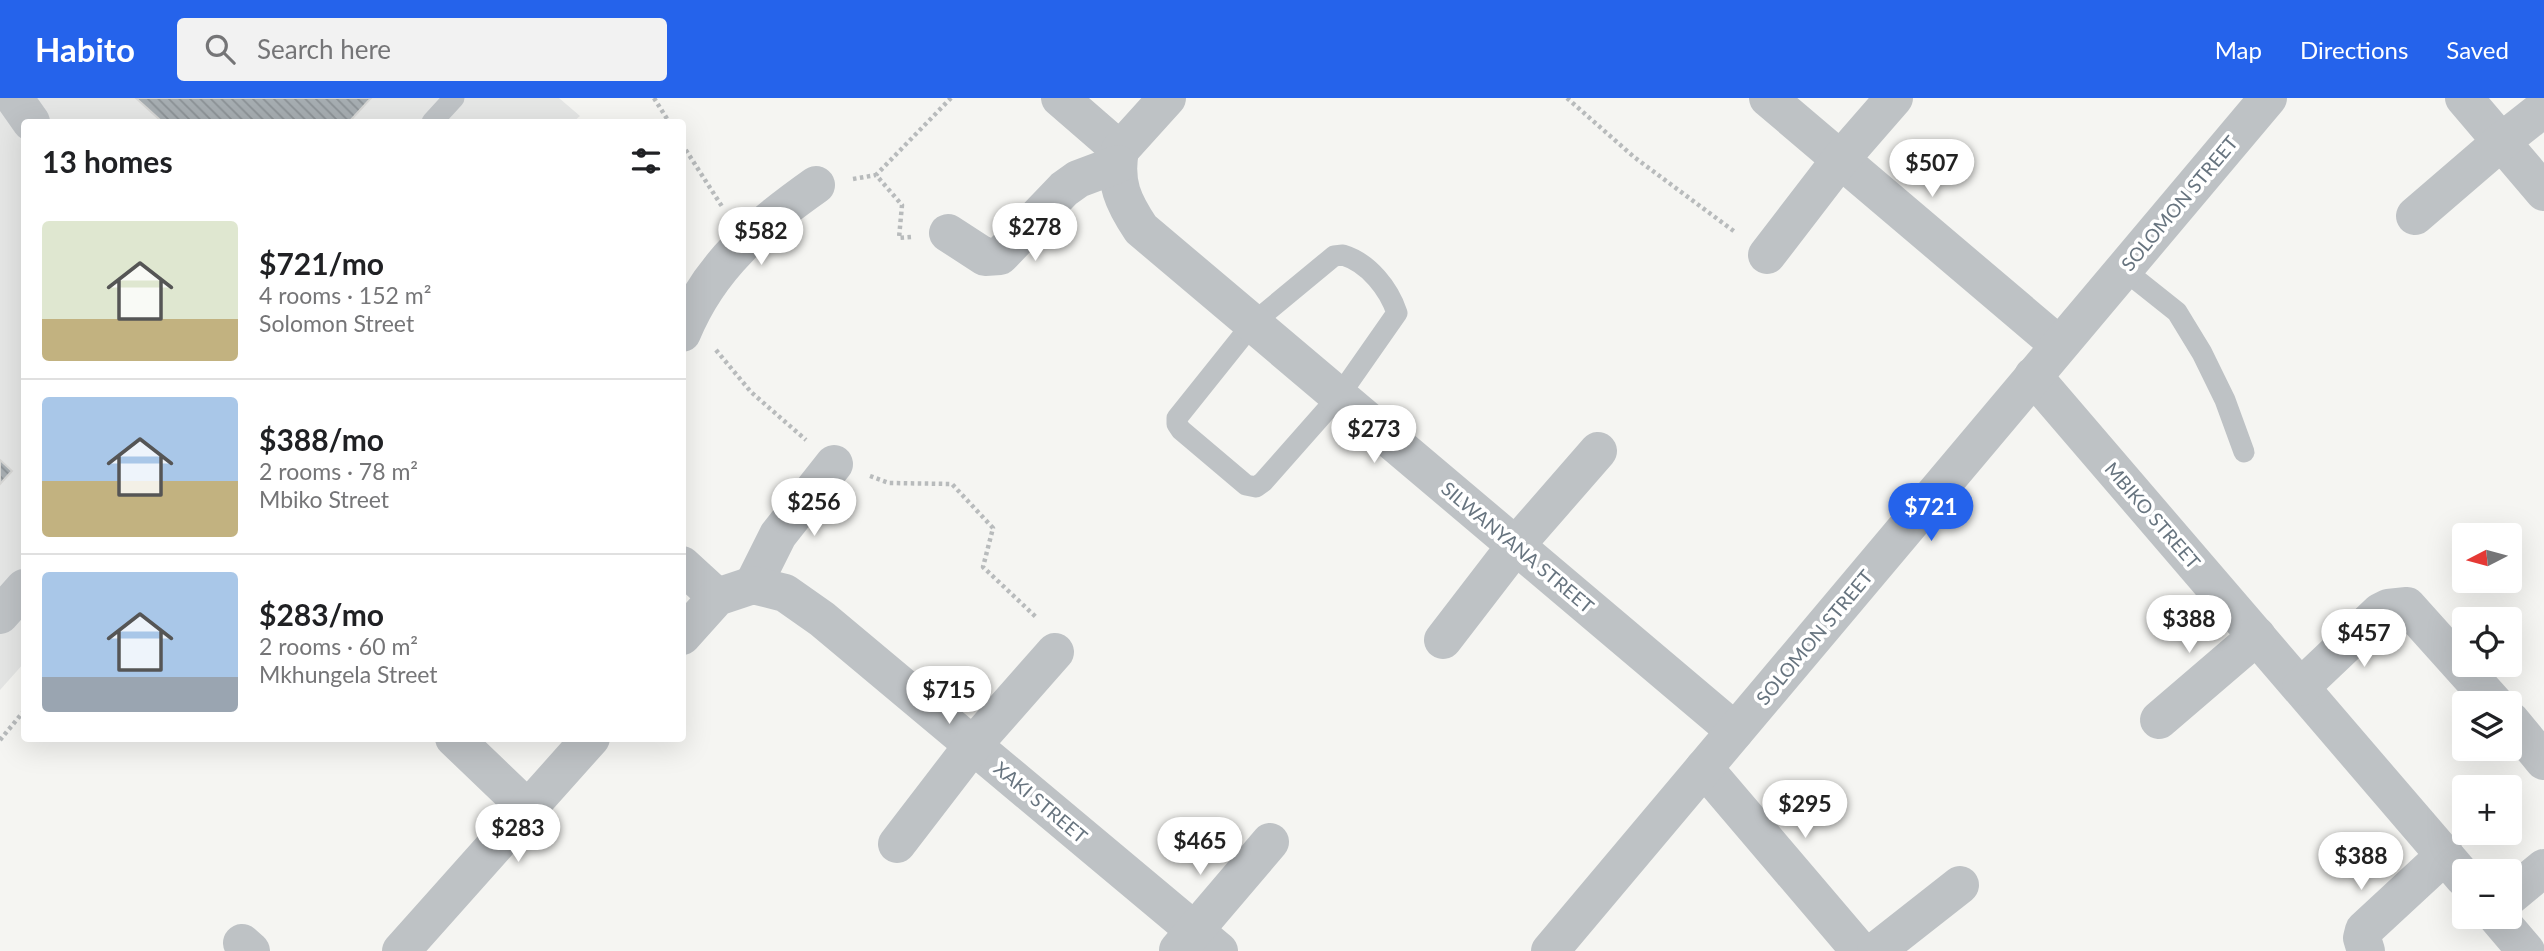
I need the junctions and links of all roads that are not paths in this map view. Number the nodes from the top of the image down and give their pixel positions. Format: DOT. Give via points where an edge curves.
graph roads {
  1 [pos="14,98"];
  2 [pos="454,98"];
  3 [pos="1060,98"];
  4 [pos="1167,98"];
  5 [pos="1768,98"];
  6 [pos="1894,98"];
  7 [pos="2268,98"];
  8 [pos="2464,98"];
  9 [pos="2544,108"];
  10 [pos="30,119"];
  11 [pos="435,119"];
  12 [pos="0,120"];
  13 [pos="21,133"];
  14 [pos="2501,142"];
  15 [pos="1119,157"];
  16 [pos="1840,160"];
  17 [pos="816,185"];
  18 [pos="2544,192"];
  19 [pos="2415,216"];
  20 [pos="948,233"];
  21 [pos="1767,255"];
  22 [pos="2123,269"];
  23 [pos="1253,323"];
  24 [pos="686,325"];
  25 [pos="2059,345"];
  26 [pos="2033,376"];
  27 [pos="1339,396"];
  28 [pos="1598,451"];
  29 [pos="2244,452"];
  30 [pos="834,464"];
  31 [pos="1516,545"];
  32 [pos="686,569"];
  33 [pos="753,585"];
  34 [pos="21,591"];
  35 [pos="717,597"];
  36 [pos="0,615"];
  37 [pos="686,632"];
  38 [pos="2257,636"];
  39 [pos="1443,640"];
  40 [pos="1055,652"];
  41 [pos="2301,687"];
  42 [pos="2483,691"];
  43 [pos="2159,720"];
  44 [pos="1735,731"];
  45 [pos="2522,734"];
  46 [pos="458,742"];
  47 [pos="587,742"];
  48 [pos="973,745"];
  49 [pos="2544,761"];
  50 [pos="1704,768"];
  51 [pos="528,809"];
  52 [pos="1270,842"];
  53 [pos="897,844"];
  54 [pos="2452,865"];
  55 [pos="2544,867"];
  56 [pos="2452,868"];
  57 [pos="1960,885"];
  58 [pos="2522,886"];
  59 [pos="2507,929"];
  60 [pos="1197,944"];
  61 [pos="414,947"];
  62 [pos="1550,951"];
  63 [pos="1860,951"];
  64 [pos="1876,951"];
  65 [pos="2366,951"];
  66 [pos="2526,951"];
  1 -- 10 [label="street"];
  2 -- 11 [label="lane"];
  3 -- 15 [label="street"];
  4 -- 15 [label="street"];
  5 -- 16 [label="street"];
  6 -- 16 [label="street"];
  7 -- 22 [label="street, SOLOMON STREET"];
  8 -- 14 [label="street"];
  9 -- 14 [label="street"];
  12 -- 13 [label="street"];
  14 -- 18 [label="street"];
  14 -- 19 [label="street"];
  15 -- 20 [label="street" via="1064,189 1000,256 985,257"];
  15 -- 23 [label="street, SILWANYANA STREET" via="1123,202 1141,229"];
  16 -- 21 [label="street"];
  16 -- 25 [label="street"];
  17 -- 24 [label="street" via="777,212 714,274"];
  22 -- 25 [label="street, SOLOMON STREET"];
  22 -- 29 [label="lane" via="2176,312 2225,400"];
  23 -- 27 [label="street, SILWANYANA STREET"];
  23 -- 27 [label="lane" via="1334,256 1347,256 1376,278 1391,295 1397,313"];
  23 -- 27 [label="lane" via="1177,418 1190,438 1246,485 1256,488"];
  25 -- 26 [label="street, SOLOMON STREET"];
  26 -- 38 [label="street, MBIKO STREET"];
  26 -- 44 [label="street, SOLOMON STREET"];
  27 -- 31 [label="street, SILWANYANA STREET"];
  28 -- 31 [label="street"];
  30 -- 33 [label="street" via="778,535"];
  31 -- 39 [label="street"];
  31 -- 44 [label="street, SILWANYANA STREET"];
  32 -- 35 [label="street"];
  33 -- 35 [label="street"];
  33 -- 48 [label="street, XAKI STREET" via="785,593 822,619"];
  34 -- 36 [label="street"];
  35 -- 37 [label="street"];
  38 -- 41 [label="street, MBIKO STREET"];
  38 -- 43 [label="street"];
  40 -- 48 [label="street"];
  41 -- 42 [label="street" via="2380,612 2407,606"];
  41 -- 54 [label="street, MBIKO STREET"];
  44 -- 50 [label="street, SOLOMON STREET"];
  45 -- 49 [label="street"];
  46 -- 51 [label="street"];
  47 -- 51 [label="street"];
  48 -- 53 [label="street"];
  48 -- 60 [label="street, XAKI STREET"];
  50 -- 62 [label="street, SOLOMON STREET"];
  50 -- 63 [label="street"];
  51 -- 61 [label="street"];
  52 -- 60 [label="street"];
  55 -- 58 [label="street"];
  56 -- 65 [label="street" via="2364,930"];
  57 -- 64 [label="street"];
  59 -- 66 [label="street"];
}
